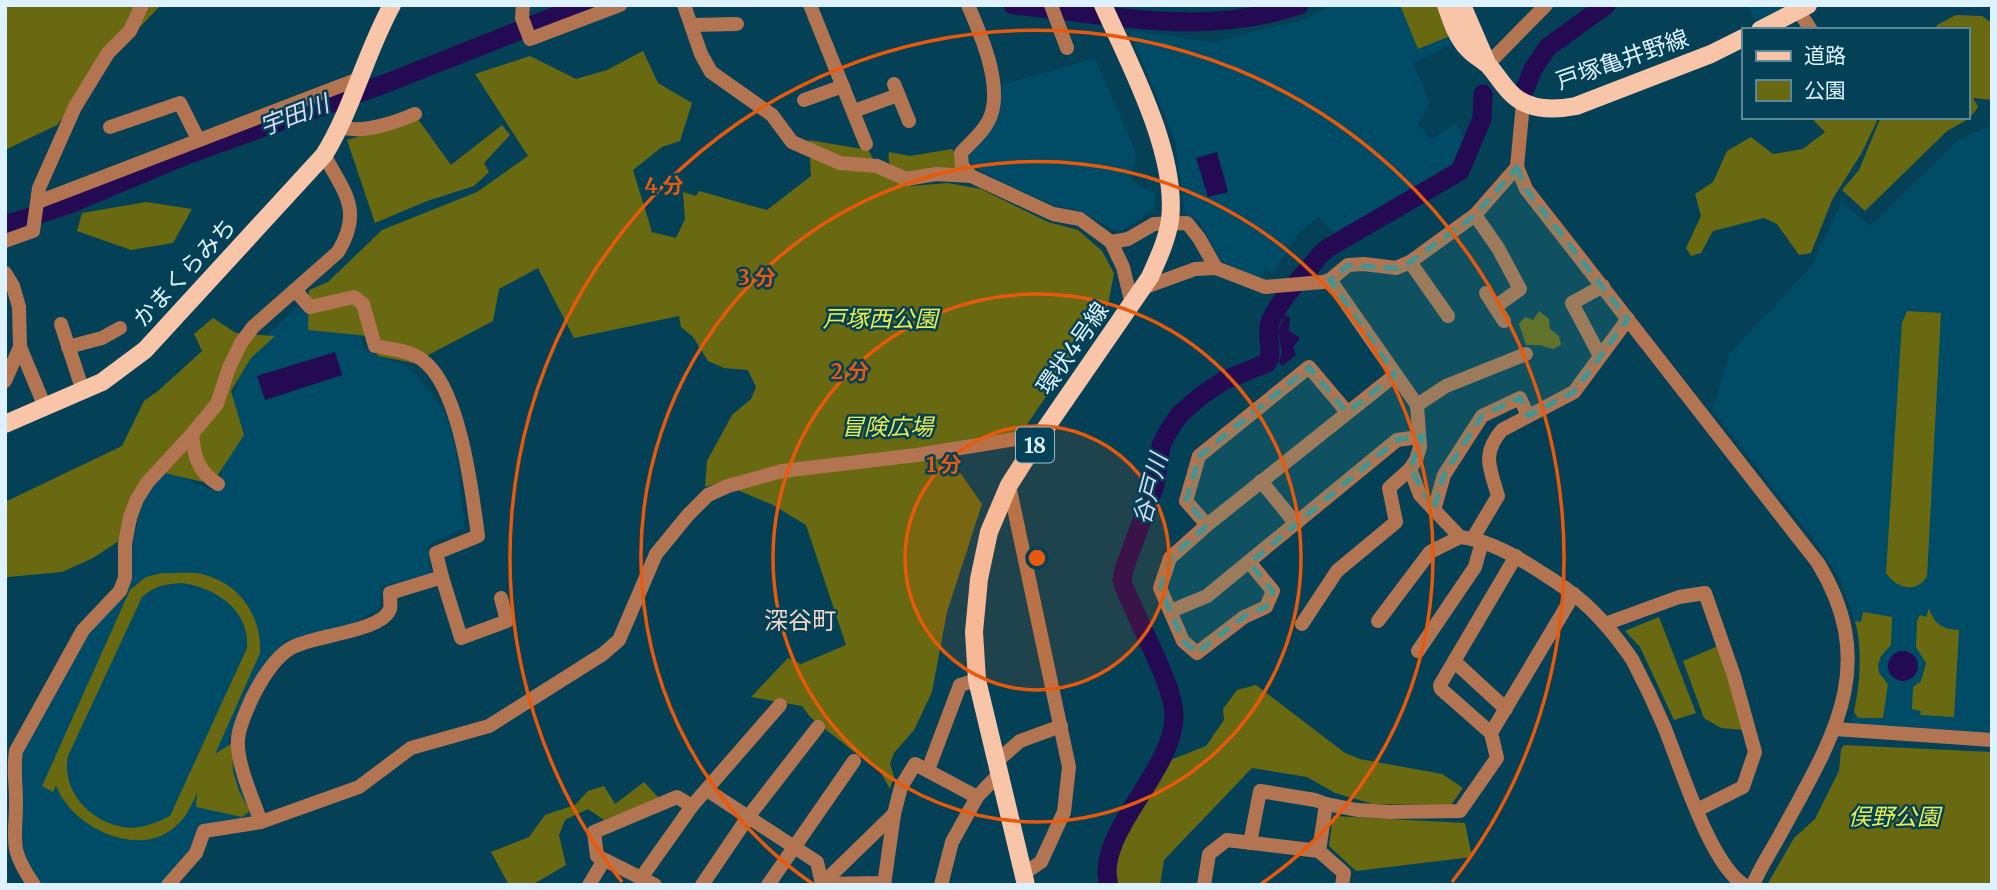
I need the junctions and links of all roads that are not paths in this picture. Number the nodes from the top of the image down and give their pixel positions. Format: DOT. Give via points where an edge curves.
graph roads {
  1 [pos="142,5"];
  2 [pos="392,5"];
  3 [pos="620,5"];
  4 [pos="684,5"];
  5 [pos="810,5"];
  6 [pos="1051,5"];
  7 [pos="1103,5"];
  8 [pos="1446,5"];
  9 [pos="1462,5"];
  10 [pos="1546,5"];
  11 [pos="969,8"];
  12 [pos="1803,8"];
  13 [pos="523,12"];
  14 [pos="737,24"];
  15 [pos="692,25"];
  16 [pos="1764,28"];
  17 [pos="1810,28"];
  18 [pos="1742,38"];
  19 [pos="1067,48"];
  20 [pos="1488,64"];
  21 [pos="360,80"];
  22 [pos="843,86"];
  23 [pos="804,100"];
  24 [pos="1523,103"];
  25 [pos="853,111"];
  26 [pos="415,114"];
  27 [pos="909,121"];
  28 [pos="110,127"];
  29 [pos="340,128"];
  30 [pos="198,139"];
  31 [pos="866,144"];
  32 [pos="324,155"];
  33 [pos="1517,167"];
  34 [pos="971,176"];
  35 [pos="37,205"];
  36 [pos="1475,215"];
  37 [pos="1170,222"];
  38 [pos="5,241"];
  39 [pos="1111,242"];
  40 [pos="1410,262"];
  41 [pos="1216,268"];
  42 [pos="5,273"];
  43 [pos="1329,280"];
  44 [pos="1603,286"];
  45 [pos="1143,288"];
  46 [pos="295,290"];
  47 [pos="1486,293"];
  48 [pos="1132,306"];
  49 [pos="1495,307"];
  50 [pos="1448,316"];
  51 [pos="1628,319"];
  52 [pos="1504,321"];
  53 [pos="61,324"];
  54 [pos="120,328"];
  55 [pos="20,347"];
  56 [pos="68,347"];
  57 [pos="1526,354"];
  58 [pos="1600,356"];
  59 [pos="1395,375"];
  60 [pos="5,381"];
  61 [pos="83,391"];
  62 [pos="1417,405"];
  63 [pos="45,407"];
  64 [pos="1347,412"];
  65 [pos="1528,416"];
  66 [pos="5,424"];
  67 [pos="192,434"];
  68 [pos="1041,435"];
  69 [pos="1419,437"];
  70 [pos="1410,469"];
  71 [pos="1261,481"];
  72 [pos="218,485"];
  73 [pos="1009,485"];
  74 [pos="1434,510"];
  75 [pos="1296,524"];
  76 [pos="1207,525"];
  77 [pos="1472,539"];
  78 [pos="1516,556"];
  79 [pos="1250,563"];
  80 [pos="442,577"];
  81 [pos="1574,594"];
  82 [pos="501,598"];
  83 [pos="1171,611"];
  84 [pos="1378,621"];
  85 [pos="1302,624"];
  86 [pos="1605,624"];
  87 [pos="1418,652"];
  88 [pos="1455,662"];
  89 [pos="977,680"];
  90 [pos="780,705"];
  91 [pos="1506,709"];
  92 [pos="1061,726"];
  93 [pos="818,727"];
  94 [pos="1835,729"];
  95 [pos="1491,733"];
  96 [pos="1992,740"];
  97 [pos="854,761"];
  98 [pos="997,769"];
  99 [pos="928,770"];
  100 [pos="707,790"];
  101 [pos="978,797"];
  102 [pos="1326,804"];
  103 [pos="692,806"];
  104 [pos="1697,810"];
  105 [pos="894,814"];
  106 [pos="748,817"];
  107 [pos="261,822"];
  108 [pos="1250,843"];
  109 [pos="794,846"];
  110 [pos="1319,851"];
  111 [pos="604,860"];
  112 [pos="1024,879"];
  113 [pos="648,881"];
  114 [pos="822,884"];
  115 [pos="884,884"];
  116 [pos="34,885"];
  117 [pos="168,885"];
  118 [pos="589,885"];
  119 [pos="702,885"];
  120 [pos="768,885"];
  121 [pos="941,885"];
  122 [pos="1204,885"];
  123 [pos="1342,885"];
  124 [pos="1744,885"];
  125 [pos="1752,885"];
  1 -- 35 [label="street" via="130,31 108,53 75,107 49,162"];
  2 -- 21 [label="main road"];
  3 -- 13 [label="street" via="530,39"];
  4 -- 15 [label="street"];
  5 -- 22 [label="street"];
  6 -- 19 [label="street"];
  7 -- 37 [label="main road, 環状4号線 / 18" via="1158,132 1170,181"];
  8 -- 20 [label="main road" via="1467,49"];
  9 -- 20 [label="main road"];
  10 -- 20 [label="street"];
  11 -- 34 [label="street" via="995,92 985,127 961,153 962,166"];
  12 -- 16 [label="main road"];
  12 -- 17 [label="street"];
  14 -- 15 [label="street"];
  15 -- 34 [label="street" via="710,72 772,115 792,142 840,163 877,166 906,179 936,174"];
  18 -- 24 [label="main road, 戸塚亀井野線" via="1576,106 1558,109"];
  20 -- 24 [label="main road"];
  21 -- 29 [label="main road, かまくらみち"];
  21 -- 30 [label="street"];
  22 -- 23 [label="street"];
  22 -- 25 [label="street"];
  24 -- 33 [label="street"];
  25 -- 27 [label="street" via="896,90"];
  25 -- 31 [label="street"];
  26 -- 29 [label="street" via="367,128"];
  28 -- 30 [label="street" via="180,103"];
  29 -- 32 [label="main road, かまくらみち"];
  30 -- 35 [label="street"];
  32 -- 46 [label="street" via="345,194 352,220 338,252"];
  32 -- 61 [label="main road, かまくらみち" via="145,350"];
  33 -- 36 [label="street"];
  33 -- 44 [label="street" via="1526,189"];
  34 -- 39 [label="street" via="1053,214 1080,219"];
  35 -- 38 [label="street" via="33,231"];
  36 -- 40 [label="street"];
  36 -- 49 [label="street" via="1520,289"];
  37 -- 39 [label="street"];
  37 -- 41 [label="street" via="1187,223"];
  37 -- 45 [label="main road, 環状4号線 / 18"];
  39 -- 48 [label="street" via="1124,267"];
  40 -- 43 [label="street" via="1396,268 1348,265"];
  40 -- 50 [label="street"];
  41 -- 43 [label="street" via="1265,287"];
  41 -- 45 [label="street" via="1195,269"];
  42 -- 55 [label="street" via="19,307"];
  43 -- 59 [label="street"];
  44 -- 51 [label="street"];
  44 -- 58 [label="street" via="1572,303"];
  45 -- 48 [label="main road, 環状4号線 / 18"];
  46 -- 67 [label="street" via="241,343 217,404"];
  46 -- 80 [label="street" via="310,307 354,298 363,304 375,346 413,355 434,371 461,438 478,536 436,553"];
  47 -- 49 [label="street"];
  48 -- 68 [label="main road, 環状4号線 / 18"];
  49 -- 52 [label="street"];
  51 -- 58 [label="street"];
  51 -- 94 [label="street" via="1790,526 1834,592 1847,657 1844,698"];
  53 -- 56 [label="street"];
  54 -- 56 [label="street"];
  55 -- 60 [label="street"];
  55 -- 63 [label="street"];
  56 -- 61 [label="street"];
  57 -- 62 [label="street" via="1446,386"];
  58 -- 65 [label="street" via="1574,392"];
  59 -- 62 [label="street"];
  59 -- 64 [label="street"];
  61 -- 63 [label="main road, かまくらみち"];
  62 -- 69 [label="street"];
  63 -- 66 [label="main road, かまくらみち"];
  64 -- 71 [label="street"];
  64 -- 76 [label="street" via="1309,367 1299,375 1199,456 1185,501"];
  65 -- 74 [label="street" via="1520,398 1482,416 1444,475"];
  65 -- 77 [label="street" via="1502,430 1490,445 1488,458 1498,496"];
  67 -- 72 [label="street" via="199,466"];
  67 -- 116 [label="street" via="137,499 125,544 125,578 120,591 83,630 16,751 15,848"];
  68 -- 73 [label="main road, 環状4号線 / 18"];
  68 -- 107 [label="street" via="782,471 708,495 656,554 618,640 603,654 489,726 411,748 359,787"];
  69 -- 70 [label="street" via="1420,447"];
  69 -- 75 [label="street" via="1397,440"];
  70 -- 74 [label="street" via="1420,495"];
  70 -- 85 [label="street" via="1389,488 1396,522 1336,571"];
  71 -- 75 [label="street"];
  71 -- 76 [label="street"];
  73 -- 89 [label="main road, 環状4号線 / 18" via="989,532 979,579 974,632"];
  73 -- 92 [label="street"];
  74 -- 77 [label="street"];
  75 -- 79 [label="street"];
  76 -- 83 [label="street" via="1170,558 1160,587"];
  77 -- 78 [label="street"];
  77 -- 84 [label="street" via="1430,552"];
  77 -- 87 [label="street" via="1475,567"];
  78 -- 81 [label="street"];
  78 -- 88 [label="street"];
  79 -- 83 [label="street" via="1207,596"];
  79 -- 83 [label="street" via="1273,591 1266,607 1244,617 1197,653 1183,641"];
  80 -- 82 [label="street" via="461,638 507,621"];
  80 -- 107 [label="street" via="390,593 390,609 372,625 307,640 288,649 271,666 246,712 238,738 239,755"];
  81 -- 86 [label="street"];
  81 -- 91 [label="street"];
  86 -- 104 [label="street" via="1633,659"];
  86 -- 104 [label="street" via="1679,597 1704,593 1755,752 1743,787"];
  88 -- 91 [label="street"];
  88 -- 95 [label="street" via="1444,676 1441,690"];
  89 -- 98 [label="main road, 環状4号線 / 18"];
  89 -- 99 [label="street" via="960,685"];
  90 -- 100 [label="street"];
  91 -- 95 [label="street"];
  92 -- 98 [label="street" via="1020,741"];
  92 -- 112 [label="street" via="1069,767 1065,812 1041,862"];
  93 -- 106 [label="street"];
  94 -- 96 [label="street"];
  94 -- 125 [label="street"];
  95 -- 102 [label="street" via="1497,758 1460,811 1379,811"];
  97 -- 109 [label="street"];
  98 -- 101 [label="street"];
  98 -- 112 [label="main road, 環状4号線 / 18"];
  99 -- 101 [label="street"];
  99 -- 105 [label="street" via="915,764 901,787"];
  100 -- 103 [label="street"];
  100 -- 106 [label="street"];
  101 -- 121 [label="street" via="952,842"];
  102 -- 108 [label="street" via="1260,791"];
  102 -- 110 [label="street"];
  103 -- 111 [label="street" via="677,797 594,832 597,856"];
  103 -- 113 [label="street"];
  104 -- 124 [label="street" via="1725,868"];
  105 -- 114 [label="street"];
  105 -- 115 [label="street"];
  106 -- 109 [label="street"];
  106 -- 119 [label="street"];
  107 -- 117 [label="street" via="204,831 196,853"];
  108 -- 110 [label="street"];
  108 -- 122 [label="street" via="1227,840 1209,854"];
  109 -- 114 [label="street" via="817,862"];
  109 -- 120 [label="street"];
  110 -- 123 [label="street" via="1343,873"];
  111 -- 113 [label="street"];
  111 -- 118 [label="street"];
  114 -- 115 [label="street"];
}
